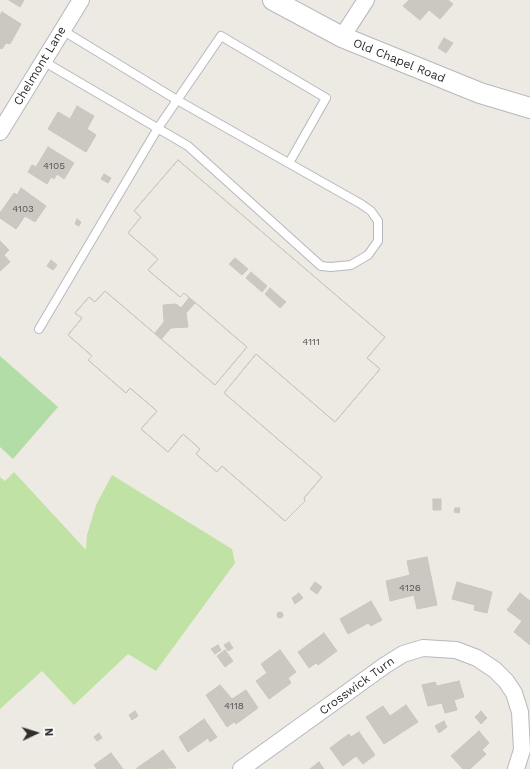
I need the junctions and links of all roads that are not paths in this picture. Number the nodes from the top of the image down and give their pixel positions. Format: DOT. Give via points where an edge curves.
graph roads {
  1 [pos="81,0"];
  2 [pos="273,0"];
  3 [pos="366,0"];
  4 [pos="62,30"];
  5 [pos="342,37"];
  6 [pos="43,61"];
  7 [pos="177,100"];
  8 [pos="530,108"];
  9 [pos="158,128"];
  10 [pos="0,132"];
  11 [pos="289,162"];
  12 [pos="40,329"];
  13 [pos="241,769"];
  14 [pos="516,769"];
  1 -- 4 [label="street, Chelmont Lane"];
  2 -- 5 [label="street, Old Chapel Road"];
  3 -- 5 [label="street"];
  4 -- 6 [label="street, Chelmont Lane"];
  4 -- 7 [label="lane"];
  5 -- 8 [label="street, Old Chapel Road" via="480,93"];
  6 -- 9 [label="lane"];
  6 -- 10 [label="street, Chelmont Lane"];
  7 -- 9 [label="lane"];
  7 -- 11 [label="lane"];
  7 -- 11 [label="lane" via="221,36 326,98"];
  9 -- 11 [label="lane" via="188,146 320,266 351,265 368,255 378,241 379,228 378,221 371,211"];
  9 -- 12 [label="lane"];
  13 -- 14 [label="street, Crosswick Turn" via="384,666 403,654 423,648 456,650 477,658 496,670 506,681 514,693 520,712 522,750"];
}
